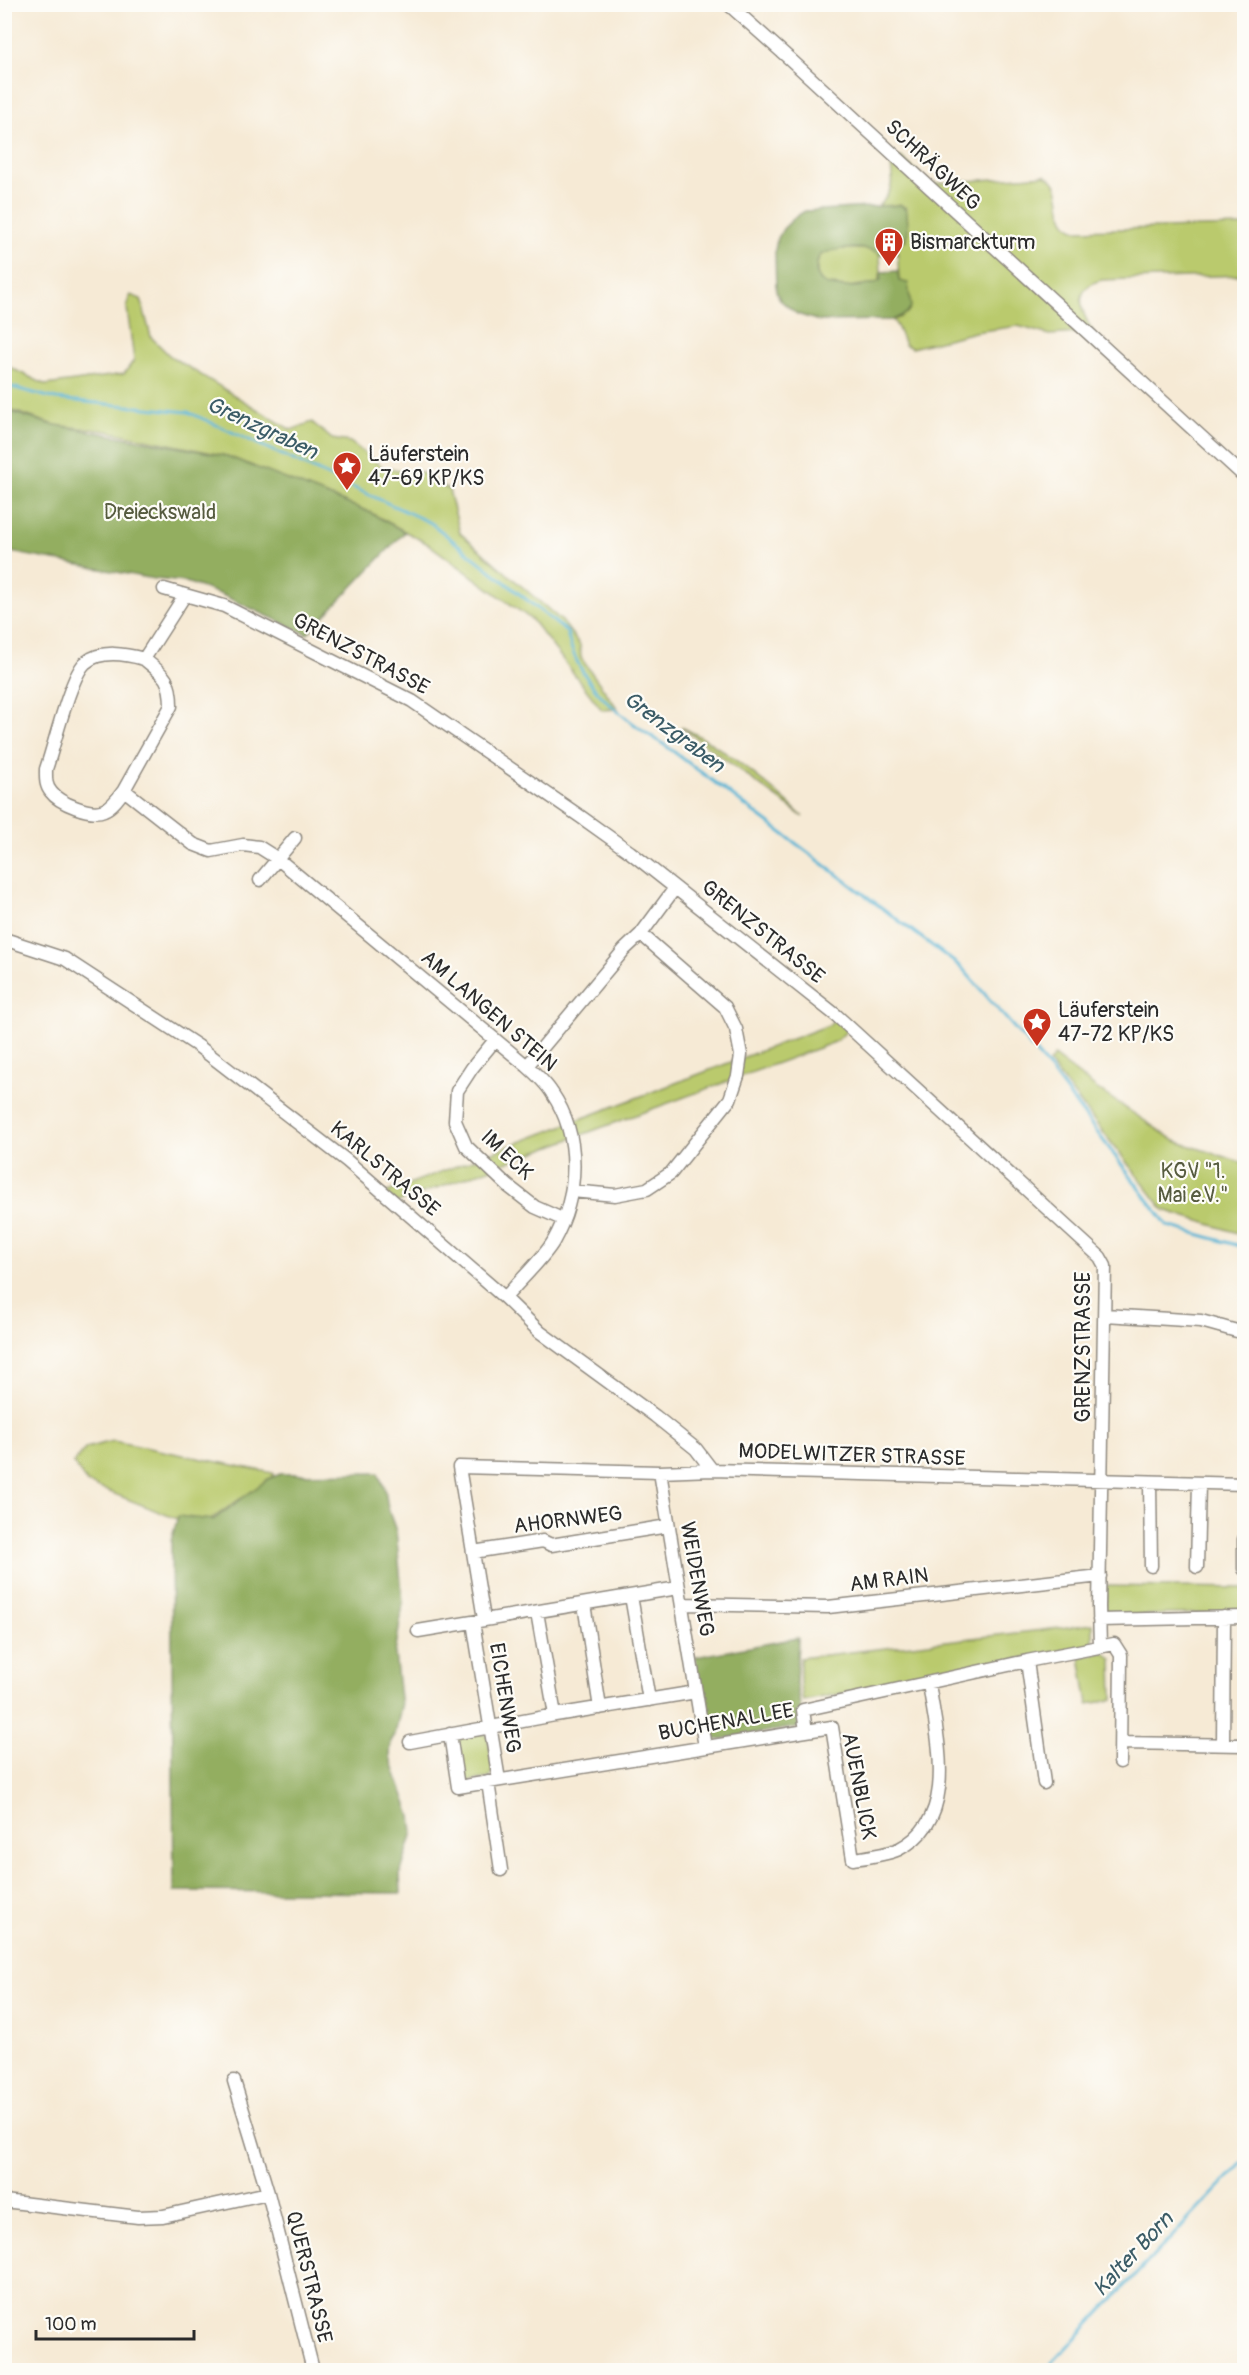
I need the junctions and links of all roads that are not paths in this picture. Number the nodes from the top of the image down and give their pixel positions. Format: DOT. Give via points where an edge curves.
graph roads {
  1 [pos="728,4"];
  2 [pos="1245,476"];
  3 [pos="164,589"];
  4 [pos="185,595"];
  5 [pos="144,659"];
  6 [pos="124,790"];
  7 [pos="295,838"];
  8 [pos="278,859"];
  9 [pos="260,880"];
  10 [pos="675,888"];
  11 [pos="641,934"];
  12 [pos="4,939"];
  13 [pos="495,1040"];
  14 [pos="527,1066"];
  15 [pos="572,1191"];
  16 [pos="562,1219"];
  17 [pos="505,1298"];
  18 [pos="1105,1315"];
  19 [pos="1245,1334"];
  20 [pos="459,1467"];
  21 [pos="712,1470"];
  22 [pos="660,1472"];
  23 [pos="1101,1481"];
  24 [pos="1150,1482"];
  25 [pos="1199,1483"];
  26 [pos="1245,1484"];
  27 [pos="668,1526"];
  28 [pos="1245,1539"];
  29 [pos="473,1552"];
  30 [pos="1151,1566"];
  31 [pos="1197,1567"];
  32 [pos="1244,1569"];
  33 [pos="1100,1576"];
  34 [pos="678,1588"];
  35 [pos="631,1596"];
  36 [pos="584,1604"];
  37 [pos="682,1604"];
  38 [pos="537,1611"];
  39 [pos="1224,1617"];
  40 [pos="1245,1617"];
  41 [pos="1099,1620"];
  42 [pos="479,1621"];
  43 [pos="418,1631"];
  44 [pos="1100,1646"];
  45 [pos="1027,1661"];
  46 [pos="929,1683"];
  47 [pos="696,1692"];
  48 [pos="649,1700"];
  49 [pos="600,1708"];
  50 [pos="555,1715"];
  51 [pos="490,1727"];
  52 [pos="806,1731"];
  53 [pos="450,1734"];
  54 [pos="410,1742"];
  55 [pos="1121,1743"];
  56 [pos="1223,1745"];
  57 [pos="1245,1745"];
  58 [pos="705,1746"];
  59 [pos="1120,1762"];
  60 [pos="493,1781"];
  61 [pos="1044,1783"];
  62 [pos="501,1870"];
  63 [pos="234,2081"];
  64 [pos="268,2193"];
  65 [pos="4,2202"];
  66 [pos="313,2370"];
  1 -- 2 [label="street, SCHRÄGWEG"];
  3 -- 4 [label="street, GRENZSTRASSE"];
  4 -- 5 [label="street"];
  4 -- 10 [label="street, GRENZSTRASSE" via="224,606 412,701 581,817"];
  5 -- 6 [label="street" via="166,676 171,706"];
  5 -- 6 [label="street" via="108,654 86,663 76,678 46,769 51,793 84,812 103,811"];
  6 -- 8 [label="street, AM LANGEN STEIN" via="193,844 211,851 243,845 259,847"];
  7 -- 8 [label="street"];
  8 -- 9 [label="street"];
  8 -- 13 [label="street, AM LANGEN STEIN"];
  10 -- 11 [label="street"];
  10 -- 18 [label="street, GRENZSTRASSE" via="837,1016 1100,1257 1106,1266"];
  11 -- 14 [label="street"];
  11 -- 15 [label="street" via="725,1007 736,1029 741,1055 738,1076 730,1099 671,1173 647,1189 626,1193"];
  12 -- 17 [label="street, KARLSTRASSE" via="65,959 198,1046 347,1161"];
  13 -- 14 [label="street, AM LANGEN STEIN"];
  13 -- 16 [label="street, IM ECK" via="457,1091 455,1121 466,1146 508,1186 535,1207"];
  14 -- 15 [label="street, AM LANGEN STEIN" via="552,1092 567,1120 574,1155"];
  15 -- 16 [label="street, AM LANGEN STEIN"];
  16 -- 17 [label="street, AM LANGEN STEIN" via="553,1242"];
  17 -- 21 [label="street, KARLSTRASSE" via="540,1332 696,1449"];
  18 -- 19 [label="street" via="1201,1321"];
  18 -- 23 [label="street, GRENZSTRASSE"];
  20 -- 22 [label="street, MODELWITZER STRASSE"];
  20 -- 29 [label="street, EICHENWEG"];
  21 -- 22 [label="street, MODELWITZER STRASSE"];
  21 -- 23 [label="street, MODELWITZER STRASSE"];
  22 -- 27 [label="street, WEIDENWEG"];
  23 -- 24 [label="street, MODELWITZER STRASSE"];
  23 -- 33 [label="street, GRENZSTRASSE"];
  24 -- 25 [label="street, MODELWITZER STRASSE"];
  24 -- 30 [label="street"];
  25 -- 26 [label="street, MODELWITZER STRASSE"];
  25 -- 31 [label="street"];
  27 -- 29 [label="street, AHORNWEG" via="551,1545 543,1541"];
  27 -- 34 [label="street, WEIDENWEG"];
  28 -- 32 [label="street"];
  29 -- 42 [label="street, EICHENWEG"];
  33 -- 37 [label="street, AM RAIN" via="828,1607"];
  33 -- 41 [label="street, GRENZSTRASSE"];
  34 -- 35 [label="street"];
  34 -- 37 [label="street, WEIDENWEG"];
  35 -- 36 [label="street"];
  35 -- 48 [label="street"];
  36 -- 38 [label="street"];
  36 -- 49 [label="street"];
  37 -- 47 [label="street, WEIDENWEG"];
  38 -- 42 [label="street"];
  38 -- 50 [label="street"];
  39 -- 40 [label="street"];
  39 -- 41 [label="street"];
  39 -- 56 [label="street"];
  41 -- 44 [label="street, GRENZSTRASSE"];
  42 -- 43 [label="street"];
  42 -- 51 [label="street, EICHENWEG"];
  44 -- 45 [label="street, BUCHENALLEE"];
  44 -- 55 [label="street" via="1114,1644 1121,1655"];
  45 -- 46 [label="street, BUCHENALLEE"];
  45 -- 61 [label="street"];
  46 -- 52 [label="street, BUCHENALLEE" via="803,1710"];
  46 -- 52 [label="street, AUENBLICK" via="942,1773 936,1807 924,1829 900,1848 853,1860 832,1727"];
  47 -- 48 [label="street"];
  47 -- 58 [label="street, WEIDENWEG"];
  48 -- 49 [label="street"];
  49 -- 50 [label="street"];
  50 -- 51 [label="street"];
  51 -- 53 [label="street"];
  51 -- 60 [label="street, EICHENWEG"];
  52 -- 58 [label="street, BUCHENALLEE"];
  53 -- 54 [label="street"];
  53 -- 60 [label="street, BUCHENALLEE" via="458,1787"];
  55 -- 56 [label="street"];
  55 -- 59 [label="street"];
  56 -- 57 [label="street"];
  58 -- 60 [label="street, BUCHENALLEE"];
  60 -- 62 [label="street, EICHENWEG"];
  63 -- 64 [label="street, QUERSTRASSE"];
  64 -- 65 [label="street" via="164,2216 138,2217"];
  64 -- 66 [label="street, QUERSTRASSE"];
}
